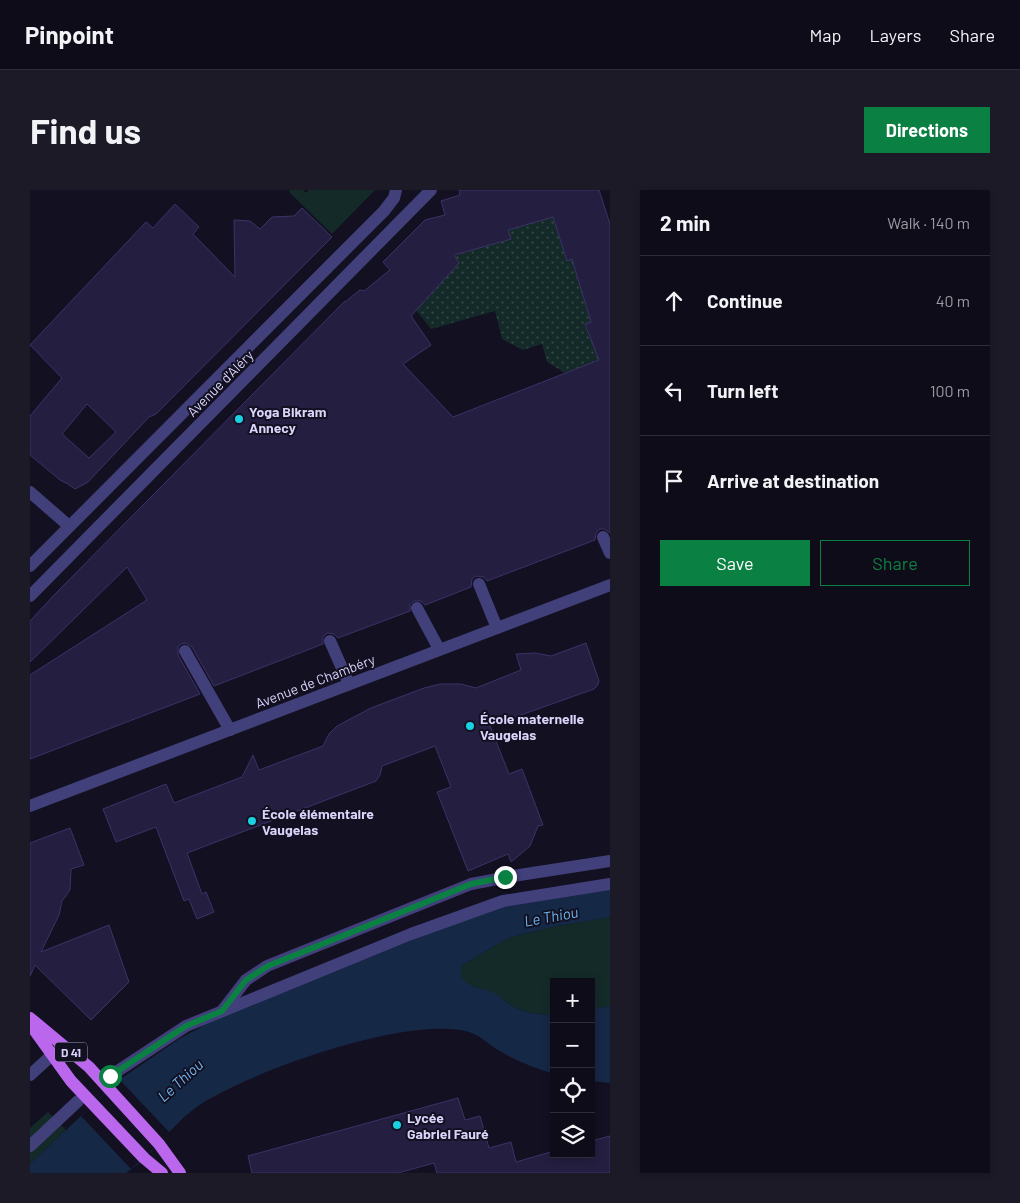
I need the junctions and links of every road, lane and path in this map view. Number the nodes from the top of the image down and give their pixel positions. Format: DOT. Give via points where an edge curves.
graph roads {
  1 [pos="396,190"];
  2 [pos="430,190"];
  3 [pos="362,233"];
  4 [pos="376,245"];
  5 [pos="221,375"];
  6 [pos="235,388"];
  7 [pos="30,492"];
  8 [pos="69,526"];
  9 [pos="603,537"];
  10 [pos="44,552"];
  11 [pos="610,553"];
  12 [pos="30,566"];
  13 [pos="59,566"];
  14 [pos="479,584"];
  15 [pos="610,584"];
  16 [pos="30,596"];
  17 [pos="418,608"];
  18 [pos="497,628"];
  19 [pos="330,642"];
  20 [pos="185,650"];
  21 [pos="439,650"];
  22 [pos="349,684"];
  23 [pos="230,730"];
  24 [pos="30,806"];
  25 [pos="610,861"];
  26 [pos="610,884"];
  27 [pos="222,1011"];
  28 [pos="30,1018"];
  29 [pos="30,1024"];
  30 [pos="52,1055"];
  31 [pos="30,1075"];
  32 [pos="110,1076"];
  33 [pos="78,1101"];
  34 [pos="30,1146"];
  35 [pos="162,1173"];
  36 [pos="180,1173"];
  1 -- 3 [label="street, Avenue d'Aléry" via="394,198"];
  2 -- 4 [label="street, Avenue d'Aléry"];
  3 -- 4 [label="street"];
  3 -- 5 [label="street, Avenue d'Aléry"];
  4 -- 6 [label="street, Avenue d'Aléry"];
  5 -- 6 [label="street"];
  5 -- 8 [label="street, Avenue d'Aléry"];
  6 -- 13 [label="street, Avenue d'Aléry"];
  7 -- 8 [label="street"];
  8 -- 10 [label="street, Avenue d'Aléry"];
  9 -- 11 [label="street"];
  10 -- 12 [label="street, Avenue d'Aléry"];
  10 -- 13 [label="street"];
  13 -- 16 [label="street, Avenue d'Aléry"];
  14 -- 18 [label="street"];
  15 -- 18 [label="street, Avenue de Chambéry"];
  17 -- 21 [label="street"];
  18 -- 21 [label="street, Avenue de Chambéry"];
  19 -- 22 [label="street"];
  20 -- 23 [label="street"];
  21 -- 22 [label="street, Avenue de Chambéry"];
  22 -- 23 [label="street, Avenue de Chambéry"];
  23 -- 24 [label="street, Avenue de Chambéry"];
  25 -- 27 [label="street" via="471,884 268,966 246,980"];
  26 -- 27 [label="street" via="503,901 411,934"];
  27 -- 32 [label="street" via="186,1026"];
  28 -- 36 [label="main road, D 41" via="89,1067 159,1144"];
  29 -- 30 [label="main road, D 41"];
  30 -- 31 [label="street"];
  30 -- 35 [label="main road, D 41" via="93,1105"];
  33 -- 34 [label="street"];
}
